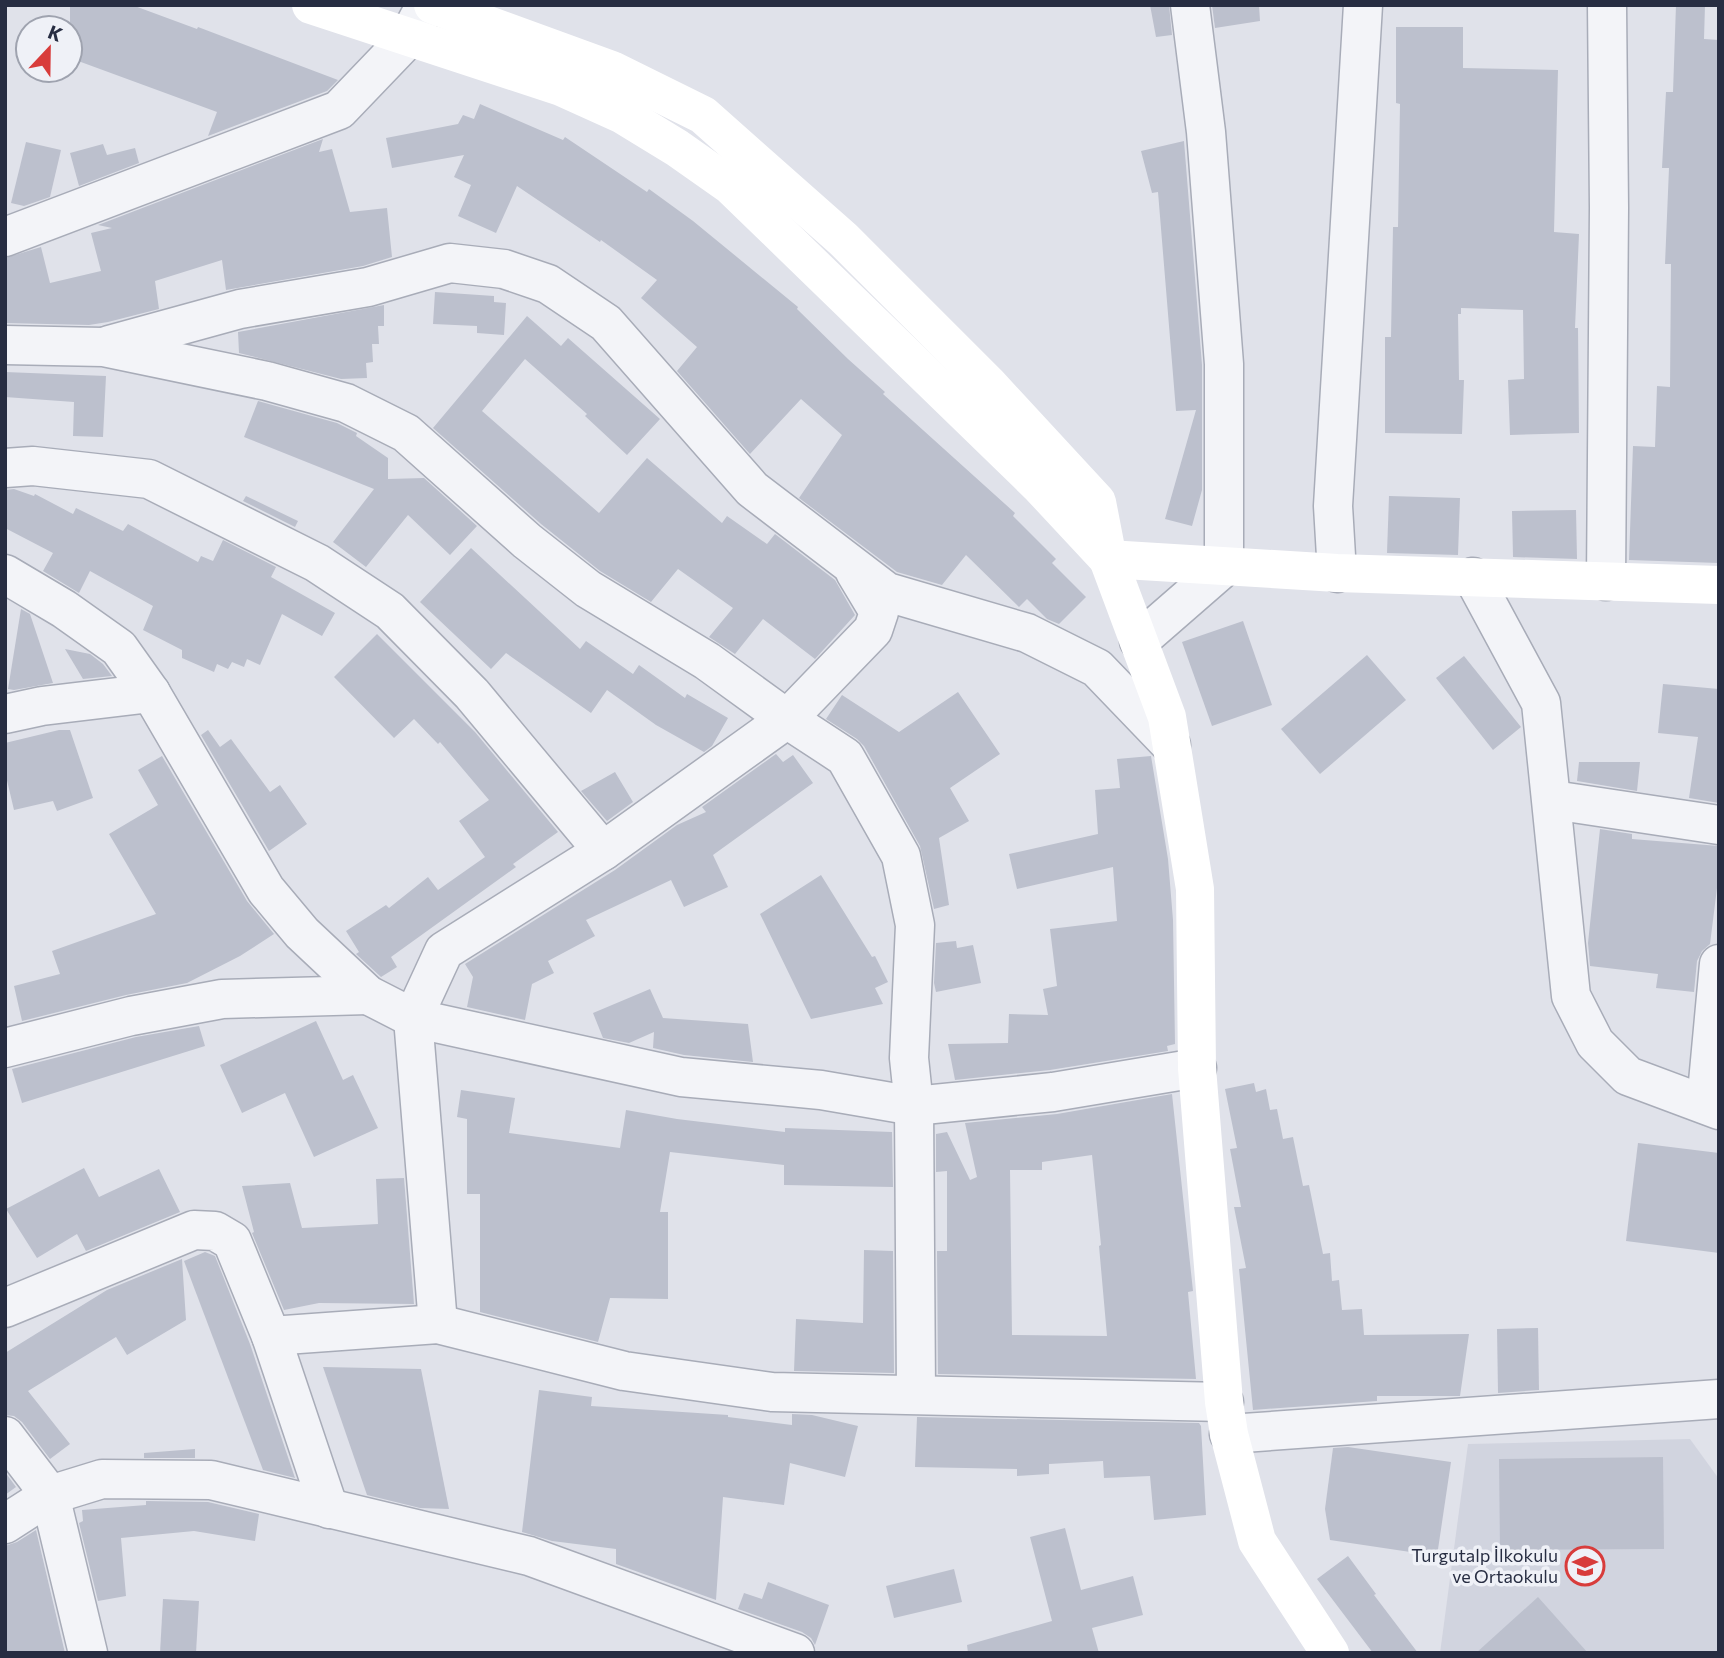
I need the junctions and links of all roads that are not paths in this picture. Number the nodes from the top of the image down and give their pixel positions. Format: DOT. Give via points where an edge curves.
graph roads {
  1 [pos="311,5"];
  2 [pos="426,5"];
  3 [pos="433,5"];
  4 [pos="1190,5"];
  5 [pos="1363,5"];
  6 [pos="1607,5"];
  7 [pos="408,38"];
  8 [pos="5,237"];
  9 [pos="5,345"];
  10 [pos="103,347"];
  11 [pos="5,468"];
  12 [pos="1108,559"];
  13 [pos="850,564"];
  14 [pos="1224,567"];
  15 [pos="1337,573"];
  16 [pos="5,574"];
  17 [pos="1474,577"];
  18 [pos="1606,582"];
  19 [pos="1719,585"];
  20 [pos="1139,641"];
  21 [pos="151,693"];
  22 [pos="5,715"];
  23 [pos="787,719"];
  24 [pos="1171,745"];
  25 [pos="1553,800"];
  26 [pos="1719,825"];
  27 [pos="603,851"];
  28 [pos="1719,964"];
  29 [pos="368,995"];
  30 [pos="413,1017"];
  31 [pos="5,1048"];
  32 [pos="1197,1068"];
  33 [pos="914,1106"];
  34 [pos="1712,1107"];
  35 [pos="5,1308"];
  36 [pos="438,1324"];
  37 [pos="271,1336"];
  38 [pos="916,1394"];
  39 [pos="1719,1399"];
  40 [pos="1226,1418"];
  41 [pos="5,1436"];
  42 [pos="50,1496"];
  43 [pos="329,1508"];
  44 [pos="5,1524"];
  45 [pos="88,1653"];
  46 [pos="795,1653"];
  47 [pos="1330,1653"];
  1 -- 7 [label="street"];
  2 -- 7 [label="street"];
  3 -- 12 [label="street" via="612,70 703,115 843,239 988,384 1097,502"];
  4 -- 14 [label="street" via="1206,132 1224,364"];
  5 -- 15 [label="street" via="1333,506"];
  6 -- 18 [label="street"];
  7 -- 8 [label="street" via="339,110"];
  7 -- 12 [label="street" via="561,87 623,114 731,186 1039,485"];
  9 -- 10 [label="street"];
  10 -- 13 [label="street" via="240,309 368,288 450,263 504,269 548,284 606,323 752,489"];
  10 -- 23 [label="street" via="346,402 406,433 588,589 707,661"];
  11 -- 27 [label="street" via="33,466 149,479 317,563 390,611 472,694"];
  12 -- 14 [label="street"];
  12 -- 20 [label="street"];
  13 -- 23 [label="street" via="878,612 873,630"];
  13 -- 24 [label="street" via="887,592 1027,633 1097,668"];
  14 -- 15 [label="street"];
  14 -- 20 [label="street"];
  15 -- 17 [label="street"];
  16 -- 21 [label="street" via="119,648"];
  17 -- 18 [label="street"];
  17 -- 25 [label="street" via="1541,703"];
  18 -- 19 [label="street"];
  20 -- 24 [label="street" via="1167,717"];
  21 -- 22 [label="street"];
  21 -- 29 [label="street" via="266,890 302,933"];
  23 -- 27 [label="street"];
  23 -- 33 [label="street" via="845,757 901,856 915,925 909,1058"];
  24 -- 32 [label="street" via="1195,889"];
  25 -- 26 [label="street"];
  25 -- 34 [label="street" via="1571,996 1595,1043 1628,1076"];
  27 -- 30 [label="street" via="444,951"];
  28 -- 34 [label="street"];
  29 -- 30 [label="street"];
  29 -- 31 [label="street" via="222,999"];
  30 -- 33 [label="street" via="681,1077 821,1090"];
  30 -- 36 [label="street"];
  32 -- 33 [label="street" via="1053,1092"];
  32 -- 40 [label="street"];
  33 -- 38 [label="street"];
  35 -- 37 [label="street" via="194,1230 215,1231 232,1241"];
  36 -- 37 [label="street"];
  36 -- 38 [label="street" via="625,1371 772,1392"];
  37 -- 43 [label="street"];
  38 -- 40 [label="street"];
  39 -- 40 [label="street"];
  40 -- 47 [label="street" via="1256,1541"];
  41 -- 42 [label="street"];
  42 -- 43 [label="street" via="102,1479 211,1480"];
  42 -- 44 [label="street"];
  42 -- 45 [label="street"];
  43 -- 46 [label="street" via="529,1556"];
}
